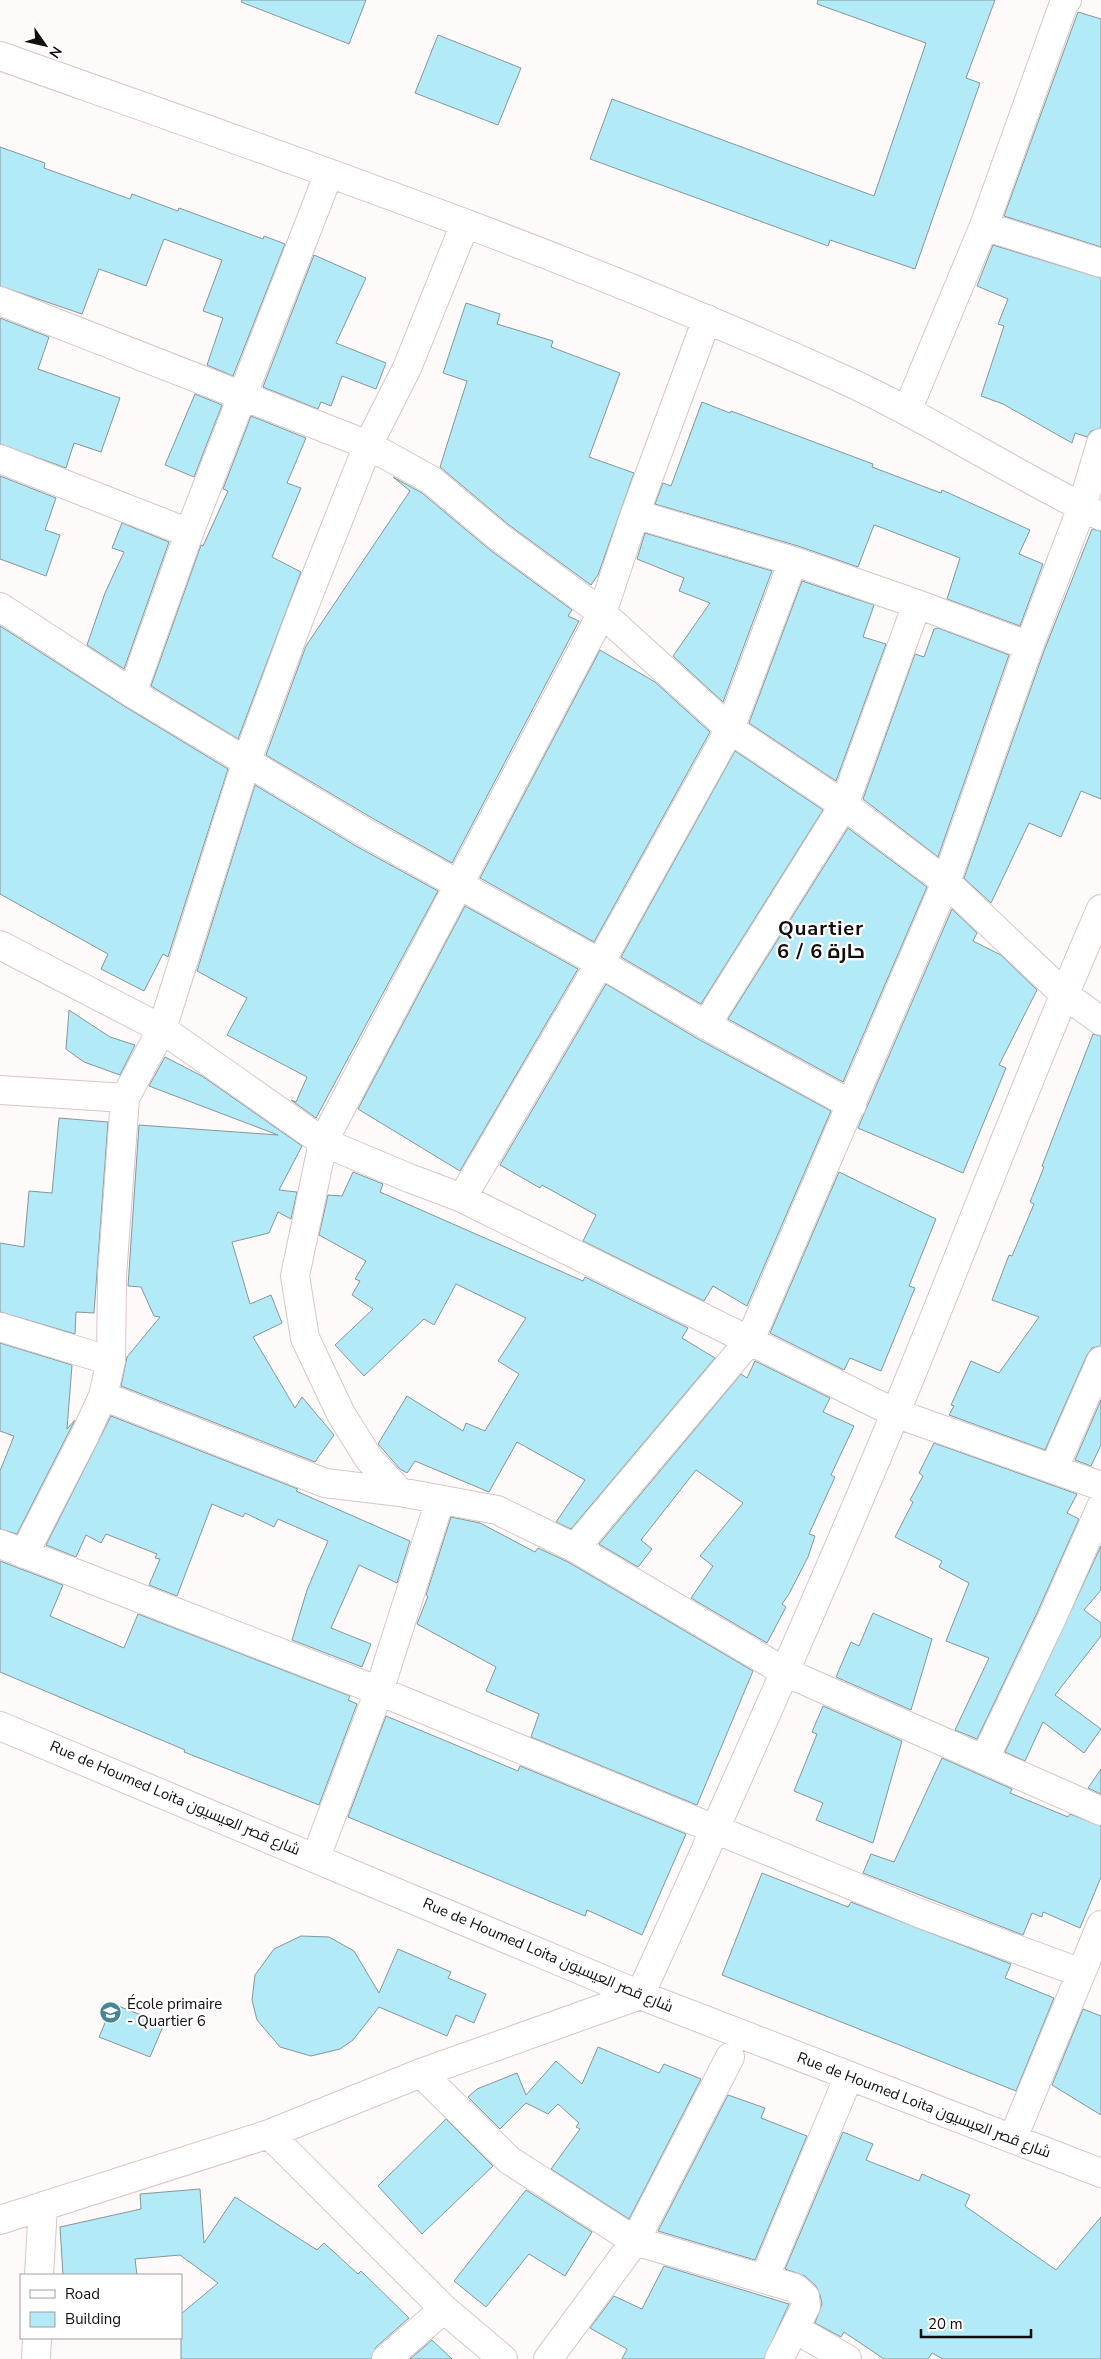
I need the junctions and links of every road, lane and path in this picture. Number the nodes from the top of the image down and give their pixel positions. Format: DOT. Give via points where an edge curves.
graph roads {
  1 [pos="1067,0"];
  2 [pos="0,56"];
  3 [pos="329,173"];
  4 [pos="465,224"];
  5 [pos="984,226"];
  6 [pos="1101,263"];
  7 [pos="0,301"];
  8 [pos="707,319"];
  9 [pos="244,396"];
  10 [pos="907,411"];
  11 [pos="1101,443"];
  12 [pos="368,445"];
  13 [pos="0,459"];
  14 [pos="1092,512"];
  15 [pos="635,514"];
  16 [pos="189,533"];
  17 [pos="792,560"];
  18 [pos="917,604"];
  19 [pos="0,607"];
  20 [pos="602,613"];
  21 [pos="1029,646"];
  22 [pos="132,693"];
  23 [pos="730,729"];
  24 [pos="246,763"];
  25 [pos="844,805"];
  26 [pos="946,882"];
  27 [pos="460,885"];
  28 [pos="1101,908"];
  29 [pos="0,945"];
  30 [pos="600,963"];
  31 [pos="1064,994"];
  32 [pos="1101,1021"];
  33 [pos="706,1025"];
  34 [pos="162,1029"];
  35 [pos="0,1090"];
  36 [pos="125,1098"];
  37 [pos="852,1105"];
  38 [pos="323,1142"];
  39 [pos="462,1198"];
  40 [pos="0,1327"];
  41 [pos="750,1340"];
  42 [pos="1101,1360"];
  43 [pos="111,1361"];
  44 [pos="103,1396"];
  45 [pos="895,1413"];
  46 [pos="1054,1468"];
  47 [pos="1101,1486"];
  48 [pos="400,1492"];
  49 [pos="440,1500"];
  50 [pos="1101,1507"];
  51 [pos="575,1548"];
  52 [pos="12,1549"];
  53 [pos="785,1672"];
  54 [pos="379,1691"];
  55 [pos="0,1726"];
  56 [pos="985,1758"];
  57 [pos="1101,1810"];
  58 [pos="716,1829"];
  59 [pos="316,1857"];
  60 [pos="1101,1925"];
  61 [pos="1080,1973"];
  62 [pos="640,1994"];
  63 [pos="730,2057"];
  64 [pos="420,2073"];
  65 [pos="850,2076"];
  66 [pos="269,2134"];
  67 [pos="1013,2138"];
  68 [pos="1101,2173"];
  69 [pos="43,2206"];
  70 [pos="0,2220"];
  71 [pos="635,2240"];
  72 [pos="40,2274"];
  73 [pos="764,2278"];
  74 [pos="444,2310"];
  75 [pos="795,2329"];
  76 [pos="37,2339"];
  77 [pos="36,2359"];
  78 [pos="386,2359"];
  79 [pos="503,2359"];
  80 [pos="548,2359"];
  81 [pos="779,2359"];
  82 [pos="847,2359"];
  1 -- 5 [label="street"];
  2 -- 3 [label="street"];
  3 -- 4 [label="street"];
  3 -- 9 [label="street"];
  4 -- 8 [label="street"];
  4 -- 12 [label="street" via="407,368"];
  5 -- 6 [label="street"];
  5 -- 10 [label="street"];
  7 -- 9 [label="street"];
  8 -- 10 [label="street"];
  8 -- 15 [label="street"];
  9 -- 12 [label="street"];
  9 -- 16 [label="street"];
  10 -- 14 [label="street"];
  11 -- 14 [label="street"];
  12 -- 20 [label="street" via="431,480 499,537"];
  12 -- 24 [label="street" via="298,619"];
  13 -- 16 [label="street"];
  14 -- 21 [label="street"];
  15 -- 17 [label="street"];
  15 -- 20 [label="street"];
  16 -- 22 [label="street"];
  17 -- 18 [label="street"];
  17 -- 23 [label="street"];
  18 -- 21 [label="street"];
  18 -- 25 [label="street"];
  19 -- 22 [label="street"];
  20 -- 23 [label="street"];
  20 -- 27 [label="street"];
  21 -- 26 [label="street"];
  22 -- 24 [label="street"];
  23 -- 25 [label="street"];
  23 -- 30 [label="street"];
  24 -- 27 [label="street"];
  24 -- 34 [label="street"];
  25 -- 26 [label="street"];
  25 -- 33 [label="street"];
  26 -- 31 [label="street"];
  26 -- 37 [label="street"];
  27 -- 30 [label="street"];
  27 -- 38 [label="street"];
  28 -- 31 [label="street"];
  29 -- 34 [label="street"];
  30 -- 33 [label="street"];
  30 -- 39 [label="street"];
  31 -- 32 [label="street"];
  31 -- 45 [label="street"];
  33 -- 37 [label="street"];
  34 -- 36 [label="street"];
  34 -- 38 [label="street"];
  35 -- 36 [label="street"];
  36 -- 43 [label="street" via="112,1276"];
  37 -- 41 [label="street"];
  38 -- 39 [label="street"];
  38 -- 48 [label="street" via="295,1276 305,1338 341,1414 369,1459"];
  39 -- 41 [label="street"];
  40 -- 43 [label="street"];
  41 -- 45 [label="street"];
  41 -- 51 [label="street"];
  42 -- 46 [label="street"];
  43 -- 44 [label="street"];
  44 -- 48 [label="street" via="326,1483"];
  44 -- 52 [label="street" via="86,1435"];
  45 -- 46 [label="street"];
  45 -- 53 [label="street"];
  46 -- 47 [label="street"];
  48 -- 49 [label="street"];
  49 -- 51 [label="street" via="497,1510"];
  49 -- 54 [label="street"];
  50 -- 56 [label="street"];
  51 -- 53 [label="street"];
  52 -- 54 [label="street"];
  53 -- 56 [label="street"];
  53 -- 58 [label="street"];
  54 -- 58 [label="street"];
  54 -- 59 [label="street"];
  55 -- 59 [label="street, Rue de Houmed Loita شارع قصر العيسيون"];
  56 -- 57 [label="street"];
  58 -- 61 [label="street" via="919,1913"];
  58 -- 62 [label="street"];
  59 -- 62 [label="street, Rue de Houmed Loita شارع قصر العيسيون"];
  60 -- 61 [label="street"];
  61 -- 67 [label="street"];
  62 -- 64 [label="street"];
  62 -- 65 [label="street, Rue de Houmed Loita شارع قصر العيسيون"];
  63 -- 71 [label="street"];
  64 -- 66 [label="street"];
  64 -- 71 [label="street" via="510,2160"];
  65 -- 67 [label="street, Rue de Houmed Loita شارع قصر العيسيون"];
  65 -- 73 [label="street"];
  66 -- 69 [label="street"];
  66 -- 74 [label="street"];
  67 -- 68 [label="street, Rue de Houmed Loita شارع قصر العيسيون"];
  69 -- 70 [label="street"];
  69 -- 72 [label="street"];
  71 -- 73 [label="street"];
  71 -- 80 [label="street"];
  73 -- 75 [label="street" via="796,2288 805,2297 806,2306"];
  74 -- 78 [label="street"];
  74 -- 79 [label="street"];
  75 -- 81 [label="street"];
  75 -- 82 [label="street"];
  76 -- 77 [label="street"];
}
